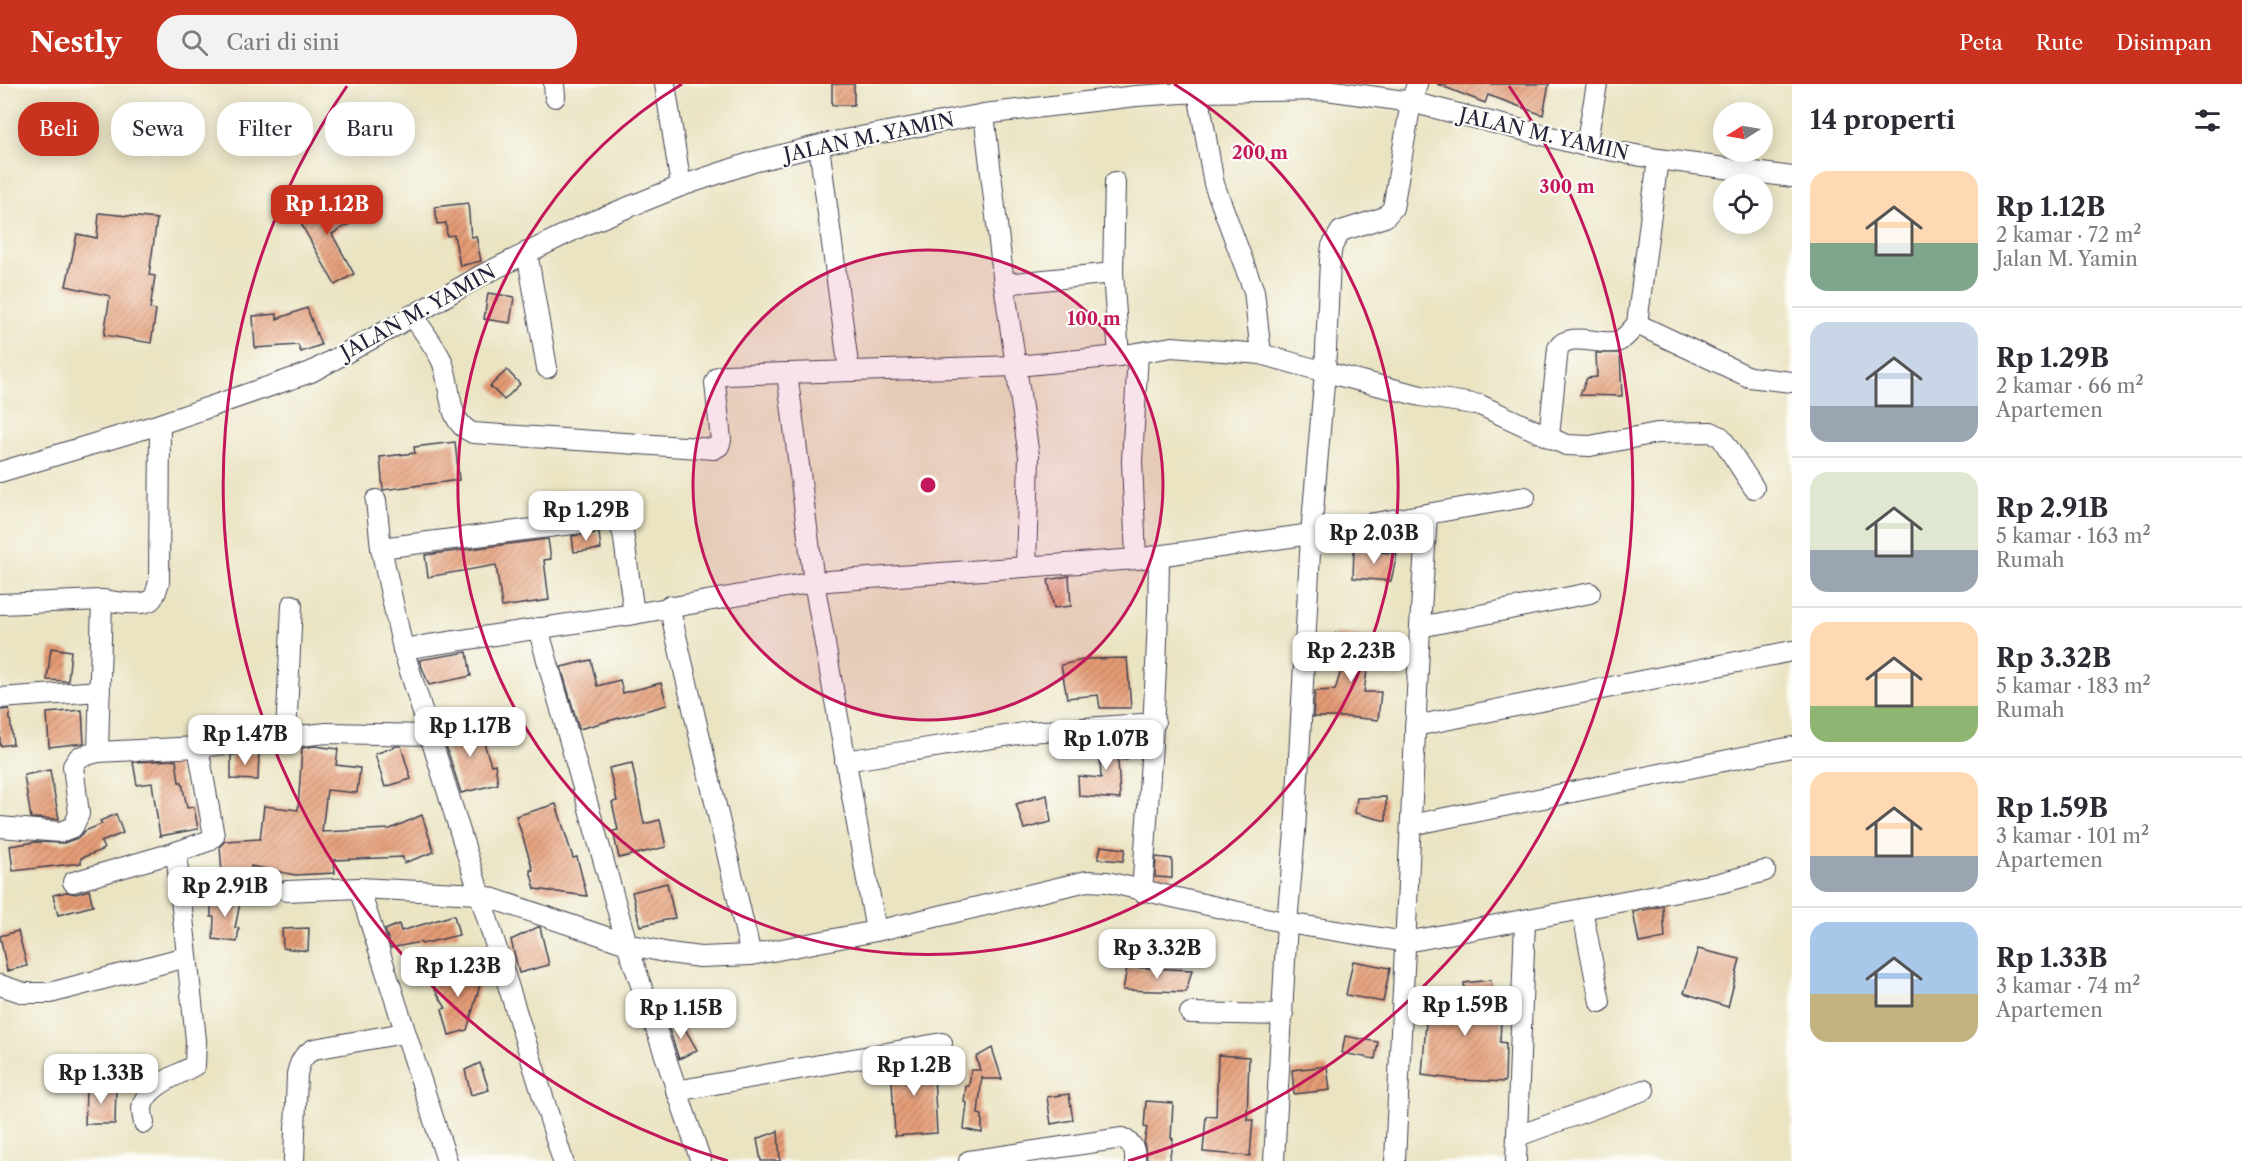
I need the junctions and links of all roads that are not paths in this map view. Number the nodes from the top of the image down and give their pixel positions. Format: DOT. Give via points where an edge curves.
graph roads {
  1 [pos="665,84"];
  2 [pos="1597,84"];
  3 [pos="1326,87"];
  4 [pos="1136,90"];
  5 [pos="1198,92"];
  6 [pos="1414,93"];
  7 [pos="984,114"];
  8 [pos="819,146"];
  9 [pos="1587,146"];
  10 [pos="1658,159"];
  11 [pos="1792,177"];
  12 [pos="1115,182"];
  13 [pos="681,186"];
  14 [pos="527,252"];
  15 [pos="1113,273"];
  16 [pos="1004,284"];
  17 [pos="412,315"];
  18 [pos="1637,324"];
  19 [pos="1138,353"];
  20 [pos="1261,354"];
  21 [pos="1119,356"];
  22 [pos="1017,366"];
  23 [pos="547,368"];
  24 [pos="849,371"];
  25 [pos="1325,372"];
  26 [pos="787,373"];
  27 [pos="1792,382"];
  28 [pos="160,424"];
  29 [pos="1549,436"];
  30 [pos="0,472"];
  31 [pos="1754,488"];
  32 [pos="1525,497"];
  33 [pos="376,500"];
  34 [pos="1427,514"];
  35 [pos="1311,534"];
  36 [pos="381,548"];
  37 [pos="1160,556"];
  38 [pos="1136,559"];
  39 [pos="1026,567"];
  40 [pos="814,582"];
  41 [pos="1590,593"];
  42 [pos="102,600"];
  43 [pos="0,604"];
  44 [pos="292,605"];
  45 [pos="669,606"];
  46 [pos="634,614"];
  47 [pos="1420,627"];
  48 [pos="538,628"];
  49 [pos="403,649"];
  50 [pos="1792,651"];
  51 [pos="100,691"];
  52 [pos="0,698"];
  53 [pos="1155,723"];
  54 [pos="1415,726"];
  55 [pos="429,735"];
  56 [pos="286,736"];
  57 [pos="198,747"];
  58 [pos="1792,747"];
  59 [pos="98,753"];
  60 [pos="845,761"];
  61 [pos="1411,825"];
  62 [pos="0,827"];
  63 [pos="176,852"];
  64 [pos="1765,871"];
  65 [pos="74,882"];
  66 [pos="359,888"];
  67 [pos="287,891"];
  68 [pos="1142,891"];
  69 [pos="479,894"];
  70 [pos="1582,909"];
  71 [pos="1525,921"];
  72 [pos="1287,923"];
  73 [pos="876,931"];
  74 [pos="1406,942"];
  75 [pos="627,944"];
  76 [pos="751,955"];
  77 [pos="186,957"];
  78 [pos="0,985"];
  79 [pos="1600,1002"];
  80 [pos="1190,1013"];
  81 [pos="1283,1015"];
  82 [pos="404,1033"];
  83 [pos="942,1043"];
  84 [pos="1644,1090"];
  85 [pos="676,1091"];
  86 [pos="144,1123"];
  87 [pos="1518,1136"];
  88 [pos="294,1161"];
  89 [pos="447,1161"];
  90 [pos="563,1161"];
  91 [pos="701,1161"];
  92 [pos="969,1161"];
  93 [pos="1135,1161"];
  94 [pos="1274,1161"];
  95 [pos="1395,1161"];
  96 [pos="1516,1161"];
  1 -- 13 [label="street"];
  2 -- 9 [label="street"];
  3 -- 5 [label="street, JALAN M. YAMIN"];
  3 -- 6 [label="street, JALAN M. YAMIN"];
  4 -- 5 [label="street, JALAN M. YAMIN"];
  4 -- 7 [label="street, JALAN M. YAMIN"];
  5 -- 20 [label="street" via="1214,184 1254,291"];
  6 -- 9 [label="street, JALAN M. YAMIN"];
  6 -- 25 [label="street" via="1393,208 1385,217 1341,231 1332,246"];
  7 -- 8 [label="street, JALAN M. YAMIN"];
  7 -- 16 [label="street"];
  8 -- 13 [label="street, JALAN M. YAMIN" via="753,162"];
  8 -- 24 [label="street"];
  9 -- 10 [label="street, JALAN M. YAMIN"];
  10 -- 11 [label="street, JALAN M. YAMIN"];
  10 -- 18 [label="street"];
  12 -- 15 [label="street"];
  13 -- 14 [label="street, JALAN M. YAMIN"];
  14 -- 17 [label="street, JALAN M. YAMIN"];
  14 -- 23 [label="street"];
  15 -- 16 [label="street"];
  15 -- 21 [label="street"];
  16 -- 22 [label="street"];
  17 -- 26 [label="street" via="440,357 455,417 462,428 473,433 714,449 721,440 714,390 718,377"];
  17 -- 28 [label="street, JALAN M. YAMIN" via="311,372"];
  18 -- 27 [label="street" via="1749,378"];
  18 -- 29 [label="street" via="1618,341 1573,340 1560,344"];
  19 -- 20 [label="street" via="1184,347"];
  19 -- 21 [label="street"];
  19 -- 38 [label="street" via="1132,461"];
  20 -- 25 [label="street"];
  21 -- 22 [label="street"];
  22 -- 24 [label="street"];
  22 -- 39 [label="street" via="1029,456"];
  24 -- 26 [label="street"];
  25 -- 29 [label="street" via="1421,396 1480,405"];
  25 -- 35 [label="street"];
  26 -- 40 [label="street"];
  28 -- 30 [label="street, JALAN M. YAMIN"];
  28 -- 42 [label="street" via="156,592 151,600 142,602"];
  29 -- 31 [label="street" via="1566,445 1590,446 1657,433 1711,432 1721,437"];
  32 -- 34 [label="street"];
  33 -- 36 [label="street"];
  34 -- 35 [label="street"];
  34 -- 47 [label="street"];
  35 -- 37 [label="street"];
  35 -- 72 [label="street"];
  36 -- 46 [label="street" via="612,519 622,532"];
  36 -- 49 [label="street"];
  37 -- 38 [label="street"];
  37 -- 53 [label="street"];
  38 -- 39 [label="street"];
  39 -- 40 [label="street"];
  40 -- 45 [label="street"];
  40 -- 60 [label="street"];
  41 -- 47 [label="street"];
  42 -- 43 [label="street"];
  42 -- 51 [label="street"];
  44 -- 56 [label="street"];
  45 -- 46 [label="street"];
  45 -- 76 [label="street"];
  46 -- 48 [label="street"];
  47 -- 54 [label="street"];
  48 -- 49 [label="street"];
  48 -- 75 [label="street"];
  49 -- 55 [label="street"];
  50 -- 54 [label="street"];
  51 -- 52 [label="street"];
  51 -- 59 [label="street"];
  53 -- 60 [label="street" via="1030,732"];
  53 -- 68 [label="street"];
  54 -- 61 [label="street"];
  55 -- 56 [label="street"];
  55 -- 69 [label="street"];
  56 -- 57 [label="street"];
  57 -- 59 [label="street"];
  57 -- 63 [label="street" via="214,836"];
  58 -- 61 [label="street"];
  59 -- 62 [label="street" via="80,758 73,766 79,814 74,827 60,832"];
  60 -- 73 [label="street"];
  61 -- 74 [label="street"];
  63 -- 65 [label="street"];
  63 -- 77 [label="street"];
  64 -- 70 [label="street"];
  66 -- 67 [label="street"];
  66 -- 69 [label="street"];
  66 -- 82 [label="street"];
  68 -- 72 [label="street"];
  68 -- 73 [label="street" via="1087,881"];
  69 -- 75 [label="street"];
  69 -- 90 [label="street"];
  70 -- 71 [label="street"];
  70 -- 79 [label="street"];
  71 -- 74 [label="street"];
  71 -- 87 [label="street"];
  72 -- 74 [label="street"];
  72 -- 81 [label="street"];
  73 -- 76 [label="street"];
  74 -- 95 [label="street"];
  75 -- 76 [label="street" via="700,957"];
  75 -- 85 [label="street"];
  77 -- 78 [label="street" via="50,993 24,993"];
  77 -- 86 [label="street" via="196,1040 195,1065 146,1098 142,1108"];
  80 -- 81 [label="street"];
  81 -- 94 [label="street"];
  82 -- 88 [label="street" via="306,1053 297,1074"];
  82 -- 89 [label="street"];
  83 -- 85 [label="street"];
  84 -- 87 [label="street"];
  85 -- 91 [label="street"];
  87 -- 96 [label="street"];
  92 -- 93 [label="street" via="1113,1138 1129,1141"];
}
